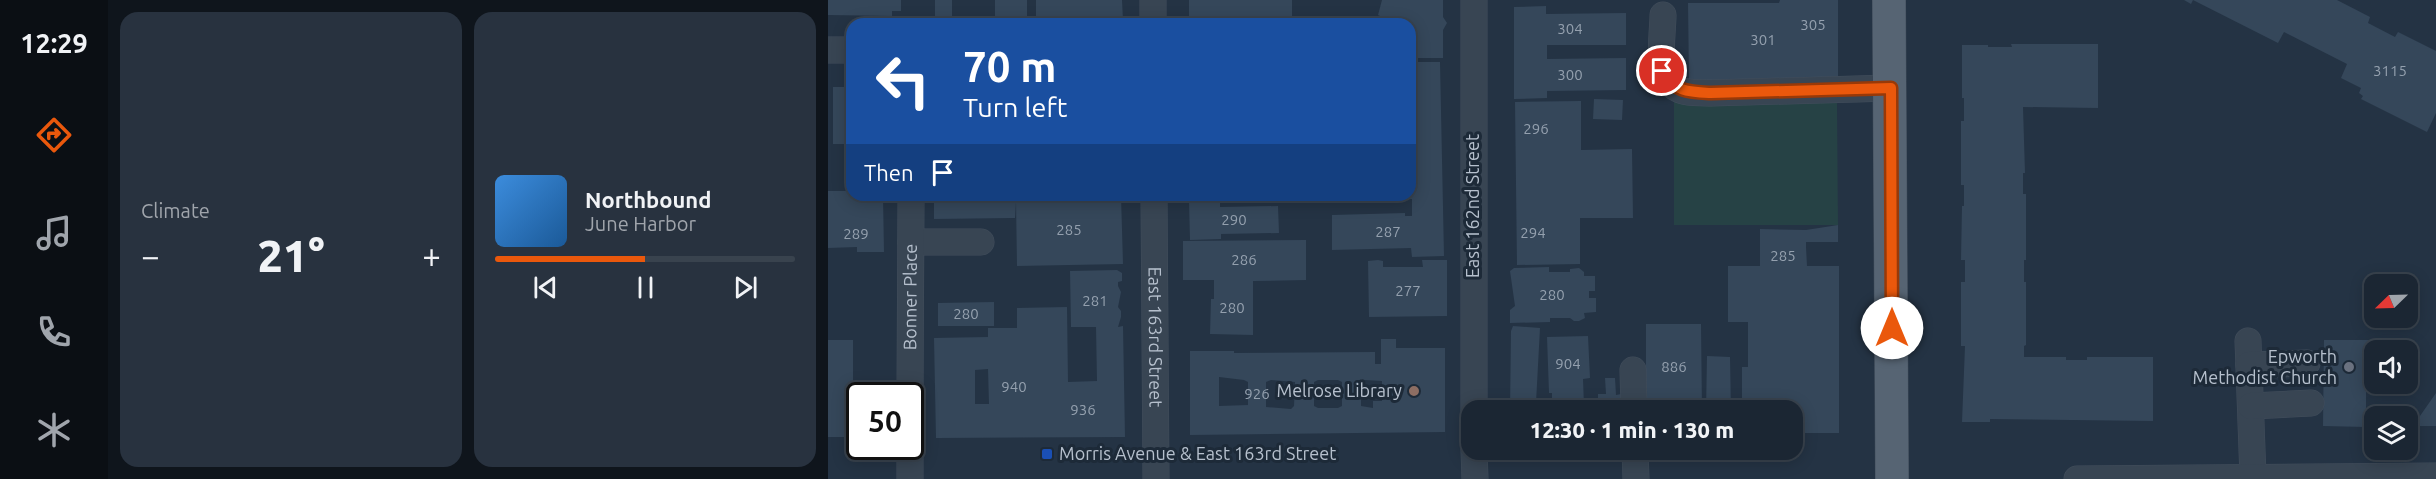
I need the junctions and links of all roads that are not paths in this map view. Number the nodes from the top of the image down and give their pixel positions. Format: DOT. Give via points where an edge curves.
graph roads {
  1 [pos="1153,0"];
  2 [pos="1474,0"];
  3 [pos="1890,0"];
  4 [pos="1663,15"];
  5 [pos="1153,18"];
  6 [pos="828,50"];
  7 [pos="846,50"];
  8 [pos="1891,88"];
  9 [pos="911,201"];
  10 [pos="1154,201"];
  11 [pos="911,242"];
  12 [pos="981,242"];
  13 [pos="2307,363"];
  14 [pos="1633,370"];
  15 [pos="910,382"];
  16 [pos="1474,400"];
  17 [pos="1634,400"];
  18 [pos="2311,403"];
  19 [pos="2251,406"];
  20 [pos="910,460"];
  21 [pos="1474,460"];
  22 [pos="1635,460"];
  23 [pos="2436,476"];
  24 [pos="2253,477"];
  25 [pos="2377,478"];
  26 [pos="910,479"];
  27 [pos="1156,479"];
  28 [pos="1475,479"];
  29 [pos="1636,479"];
  30 [pos="1892,479"];
  31 [pos="2077,479"];
  1 -- 5 [label="street"];
  2 -- 16 [label="street, East 162nd Street"];
  3 -- 8 [label="main road"];
  4 -- 8 [label="street" via="1662,71 1668,81 1687,92"];
  6 -- 7 [label="street"];
  8 -- 30 [label="main road"];
  9 -- 11 [label="street, Bonner Place"];
  10 -- 27 [label="street, East 163rd Street"];
  11 -- 12 [label="street"];
  11 -- 15 [label="street, Bonner Place"];
  13 -- 19 [label="street" via="2249,353"];
  14 -- 17 [label="street"];
  18 -- 19 [label="street"];
  19 -- 24 [label="street"];
  20 -- 26 [label="street"];
  21 -- 28 [label="street"];
  22 -- 29 [label="street"];
  23 -- 25 [label="street"];
  24 -- 25 [label="street"];
  24 -- 31 [label="street"];
}
